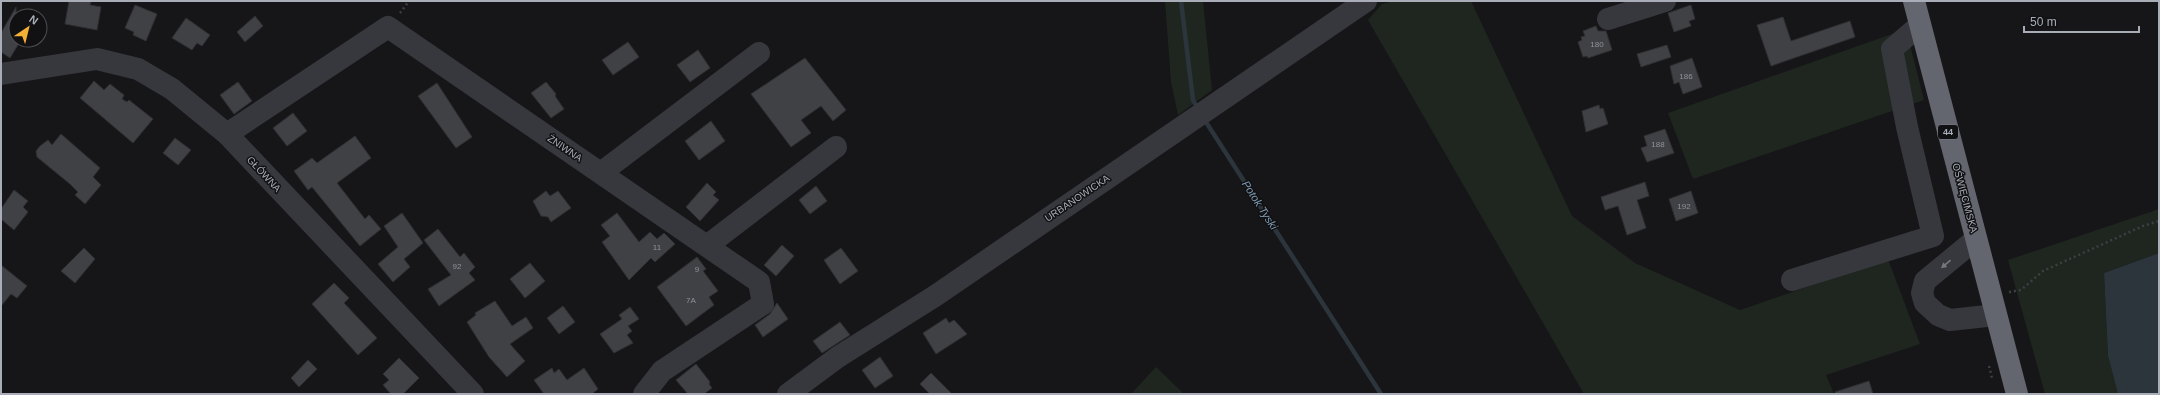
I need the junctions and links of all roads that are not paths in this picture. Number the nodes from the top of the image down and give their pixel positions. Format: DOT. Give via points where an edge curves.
graph roads {
  1 [pos="1366,1"];
  2 [pos="1665,1"];
  3 [pos="1914,1"];
  4 [pos="1608,19"];
  5 [pos="1920,25"];
  6 [pos="759,53"];
  7 [pos="1,74"];
  8 [pos="227,134"];
  9 [pos="836,147"];
  10 [pos="602,172"];
  11 [pos="1976,239"];
  12 [pos="708,246"];
  13 [pos="1792,280"];
  14 [pos="1994,306"];
  15 [pos="473,394"];
  16 [pos="644,394"];
  17 [pos="788,394"];
  18 [pos="2017,394"];
  1 -- 17 [label="street, URBANOWICKA" via="934,296 838,357"];
  2 -- 4 [label="street"];
  3 -- 5 [label="highway, OŚWIĘCIMSKA / 44"];
  5 -- 11 [label="highway, OŚWIĘCIMSKA / 44"];
  5 -- 13 [label="street" via="1892,49 1907,127 1933,236"];
  6 -- 10 [label="street"];
  7 -- 8 [label="street, GŁÓWNA" via="96,59 138,69 172,89"];
  8 -- 10 [label="street, ŻNIWNA" via="388,27"];
  8 -- 15 [label="street, GŁÓWNA"];
  9 -- 12 [label="street"];
  10 -- 12 [label="street, ŻNIWNA"];
  11 -- 14 [label="highway, OŚWIĘCIMSKA / 44"];
  11 -- 14 [label="street, one-way" via="1925,281 1922,293 1925,303 1938,315 1950,320"];
  12 -- 16 [label="street, ŻNIWNA" via="759,282 763,304 662,371"];
  14 -- 18 [label="highway, OŚWIĘCIMSKA / 44"];
}
